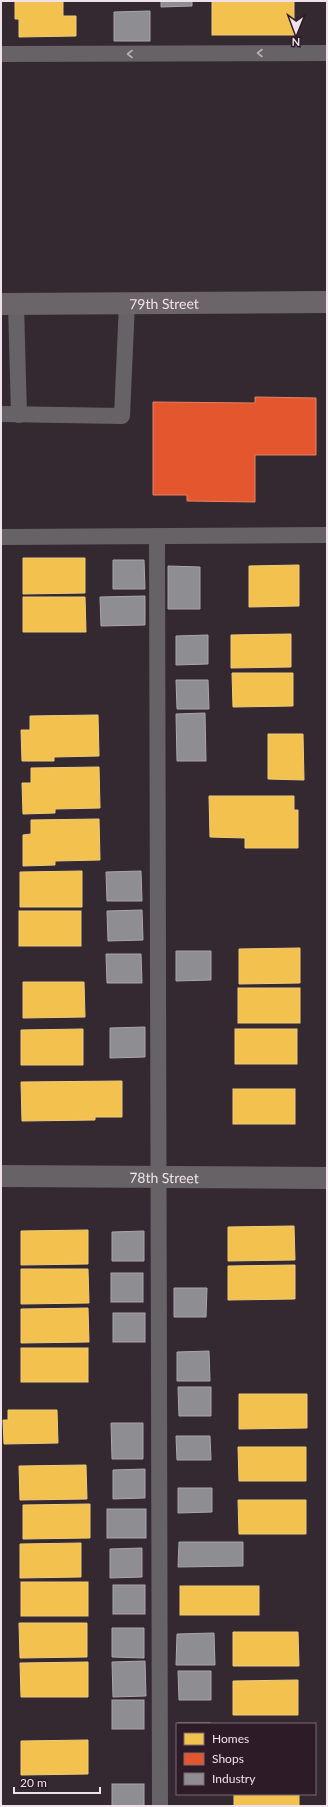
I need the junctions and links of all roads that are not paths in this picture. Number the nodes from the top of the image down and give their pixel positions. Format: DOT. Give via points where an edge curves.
graph roads {
  1 [pos="327,53"];
  2 [pos="1,54"];
  3 [pos="327,302"];
  4 [pos="127,303"];
  5 [pos="8,304"];
  6 [pos="1,414"];
  7 [pos="19,415"];
  8 [pos="156,536"];
  9 [pos="327,536"];
  10 [pos="1,537"];
  11 [pos="1,1176"];
  12 [pos="158,1176"];
  13 [pos="327,1178"];
  14 [pos="160,1806"];
  1 -- 2 [label="lane, one-way"];
  3 -- 4 [label="main road, 79th Street"];
  4 -- 5 [label="main road, 79th Street"];
  4 -- 7 [label="lane" via="122,416"];
  5 -- 7 [label="lane"];
  6 -- 7 [label="lane"];
  8 -- 9 [label="lane"];
  8 -- 10 [label="lane"];
  8 -- 12 [label="lane"];
  11 -- 12 [label="street, 78th Street"];
  12 -- 13 [label="street, 78th Street"];
  12 -- 14 [label="lane"];
}
